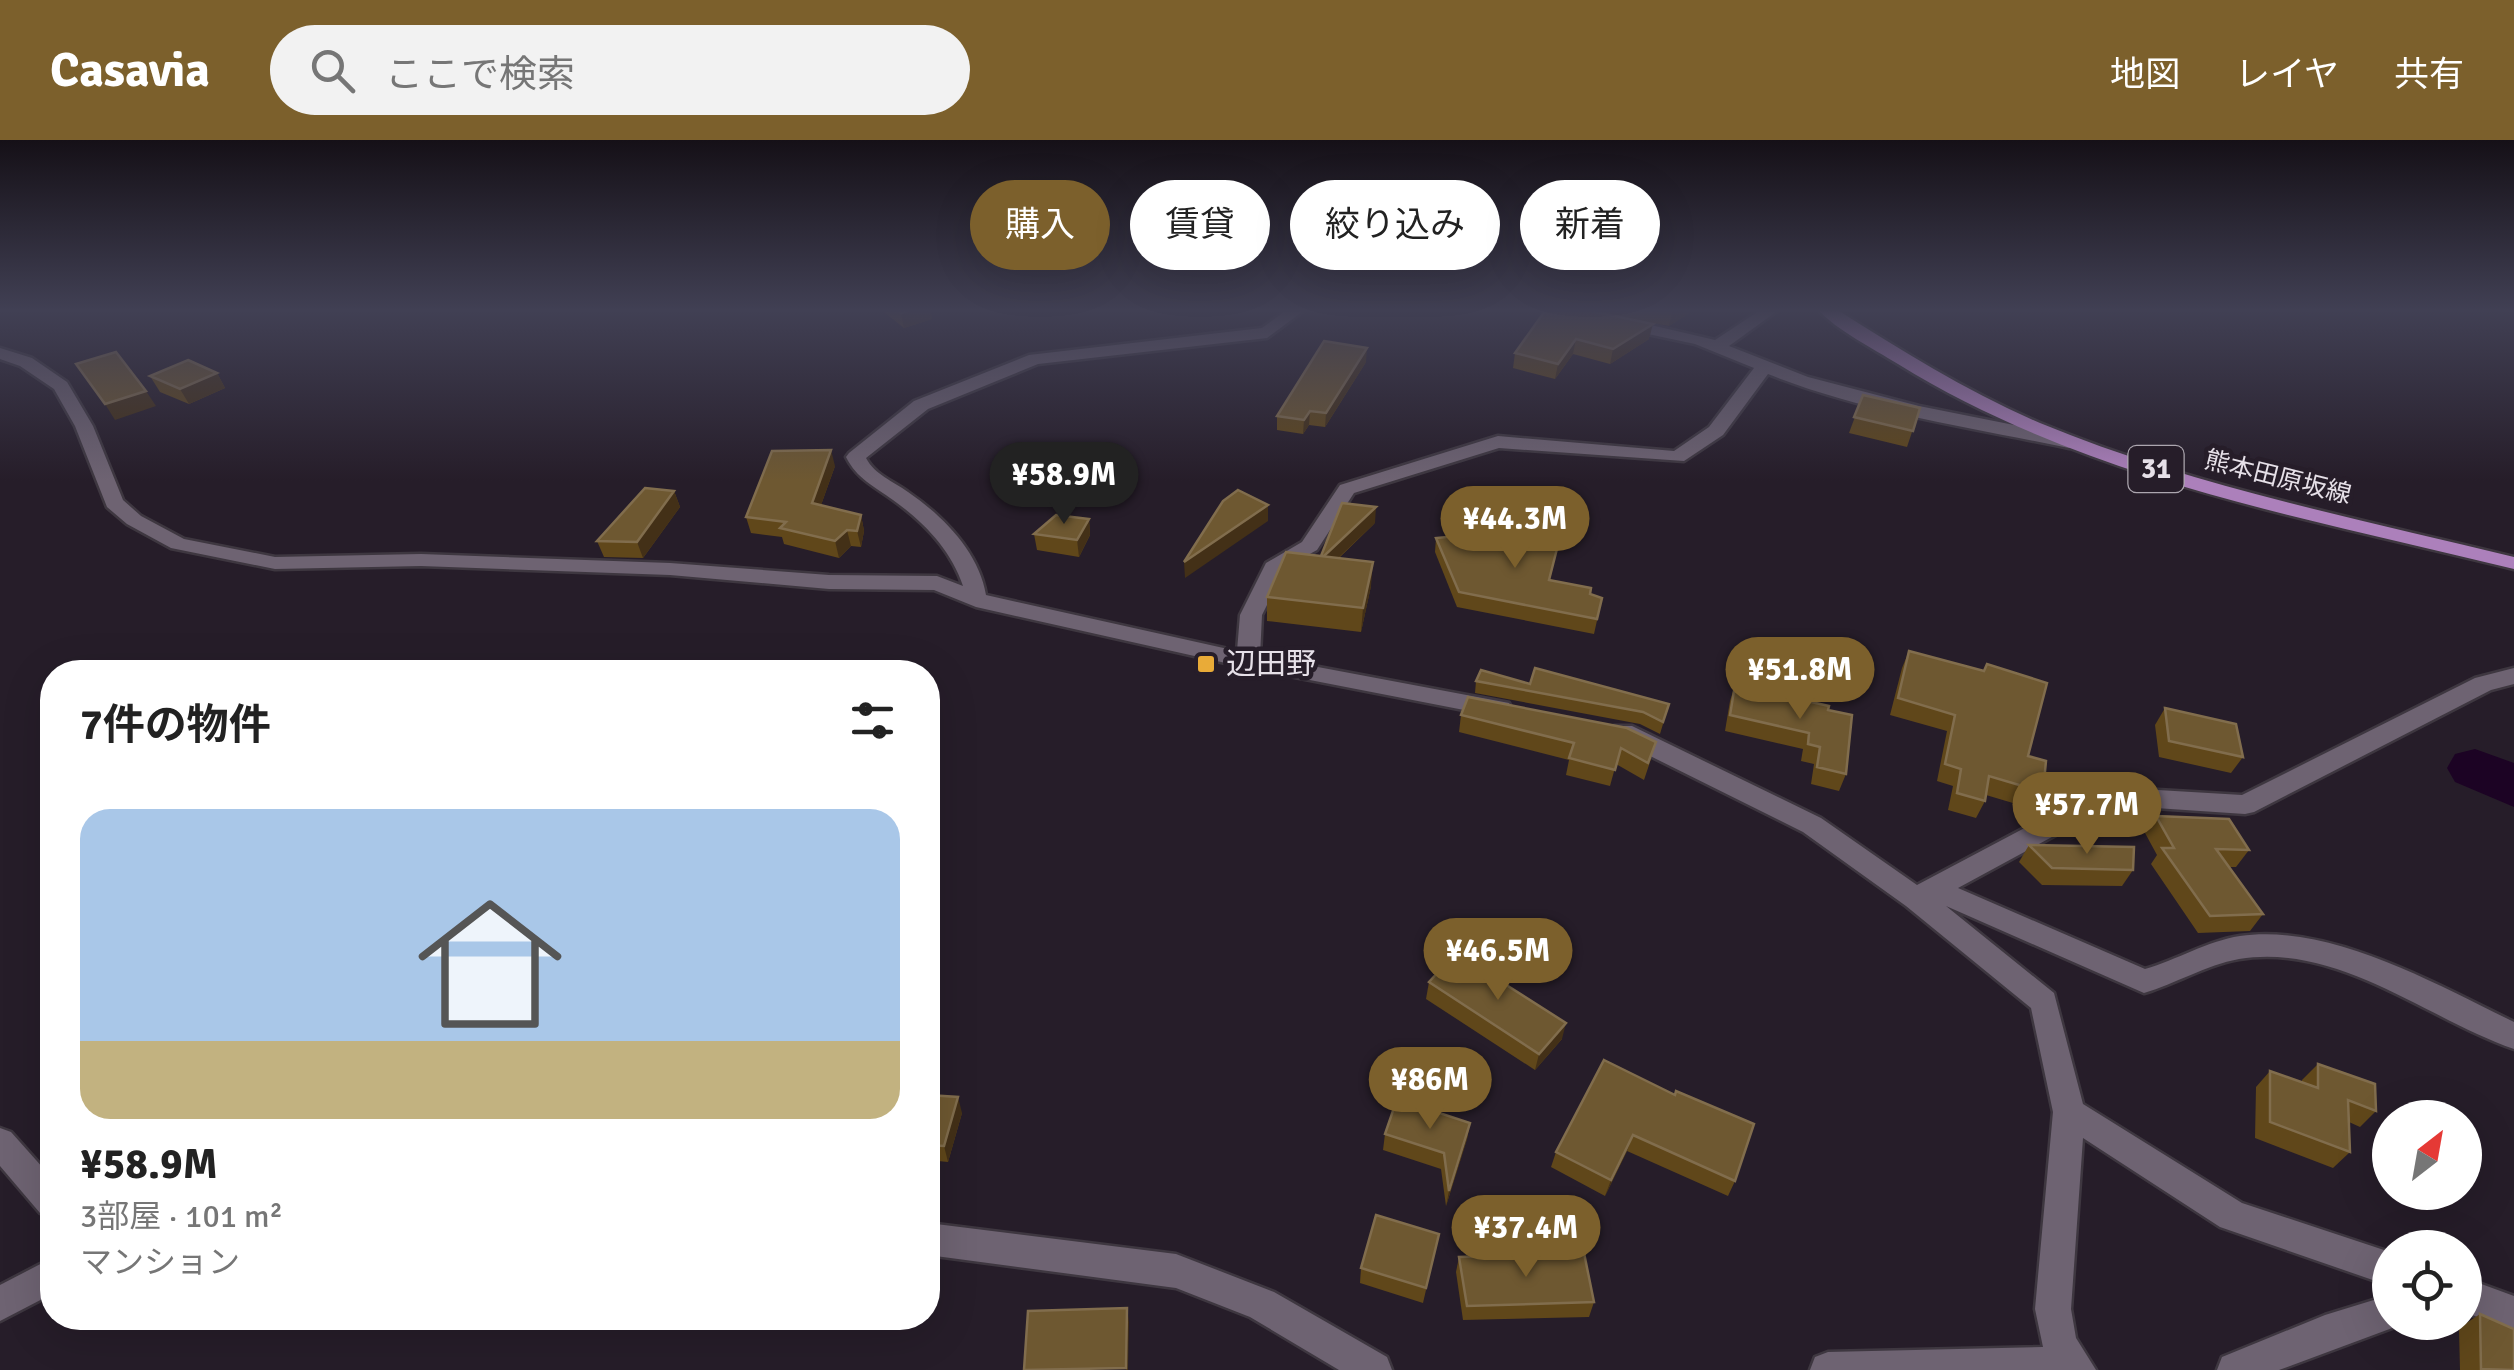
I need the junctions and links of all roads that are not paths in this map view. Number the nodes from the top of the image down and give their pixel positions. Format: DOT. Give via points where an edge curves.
graph roads {
  1 [pos="32,366"];
  2 [pos="1016,366"];
  3 [pos="1919,366"];
  4 [pos="1764,367"];
  5 [pos="2084,445"];
  6 [pos="2514,563"];
  7 [pos="976,600"];
  8 [pos="1248,662"];
  9 [pos="2514,676"];
  10 [pos="1534,716"];
  11 [pos="1592,726"];
  12 [pos="1924,893"];
  13 [pos="2514,1036"];
  14 [pos="2069,1112"];
  15 [pos="0,1142"];
  16 [pos="40,1188"];
  17 [pos="940,1241"];
  18 [pos="2372,1264"];
  19 [pos="40,1282"];
  20 [pos="2482,1302"];
  21 [pos="0,1304"];
  22 [pos="2514,1314"];
  23 [pos="2372,1318"];
  24 [pos="2076,1367"];
  25 [pos="1374,1370"];
  26 [pos="1828,1370"];
  27 [pos="2236,1370"];
  1 -- 7 [label="street" via="60,386 84,426 114,503 178,544 275,563 421,560 937,583"];
  2 -- 7 [label="street" via="921,405 856,457 862,472 938,528 975,582"];
  3 -- 5 [label="main road, 熊本田原坂線 / 31" via="1969,397"];
  4 -- 5 [label="street" via="1918,411"];
  4 -- 8 [label="street" via="1714,434 1677,457 1498,442 1346,489 1310,546 1277,563 1252,615"];
  5 -- 6 [label="main road, 熊本田原坂線 / 31" via="2192,482"];
  7 -- 8 [label="street"];
  8 -- 10 [label="street"];
  9 -- 12 [label="street" via="2483,684 2245,805 2107,796"];
  11 -- 12 [label="street" via="1630,734 1812,825"];
  12 -- 13 [label="street" via="2144,980 2240,948 2285,948 2372,968"];
  12 -- 14 [label="street" via="2044,1002"];
  14 -- 18 [label="street" via="2232,1216"];
  14 -- 24 [label="street" via="2053,1309 2060,1346"];
  15 -- 16 [label="street"];
  17 -- 25 [label="street" via="1176,1270 1262,1304"];
  19 -- 21 [label="street"];
  20 -- 22 [label="street"];
  23 -- 27 [label="street"];
  24 -- 26 [label="street"];
}
